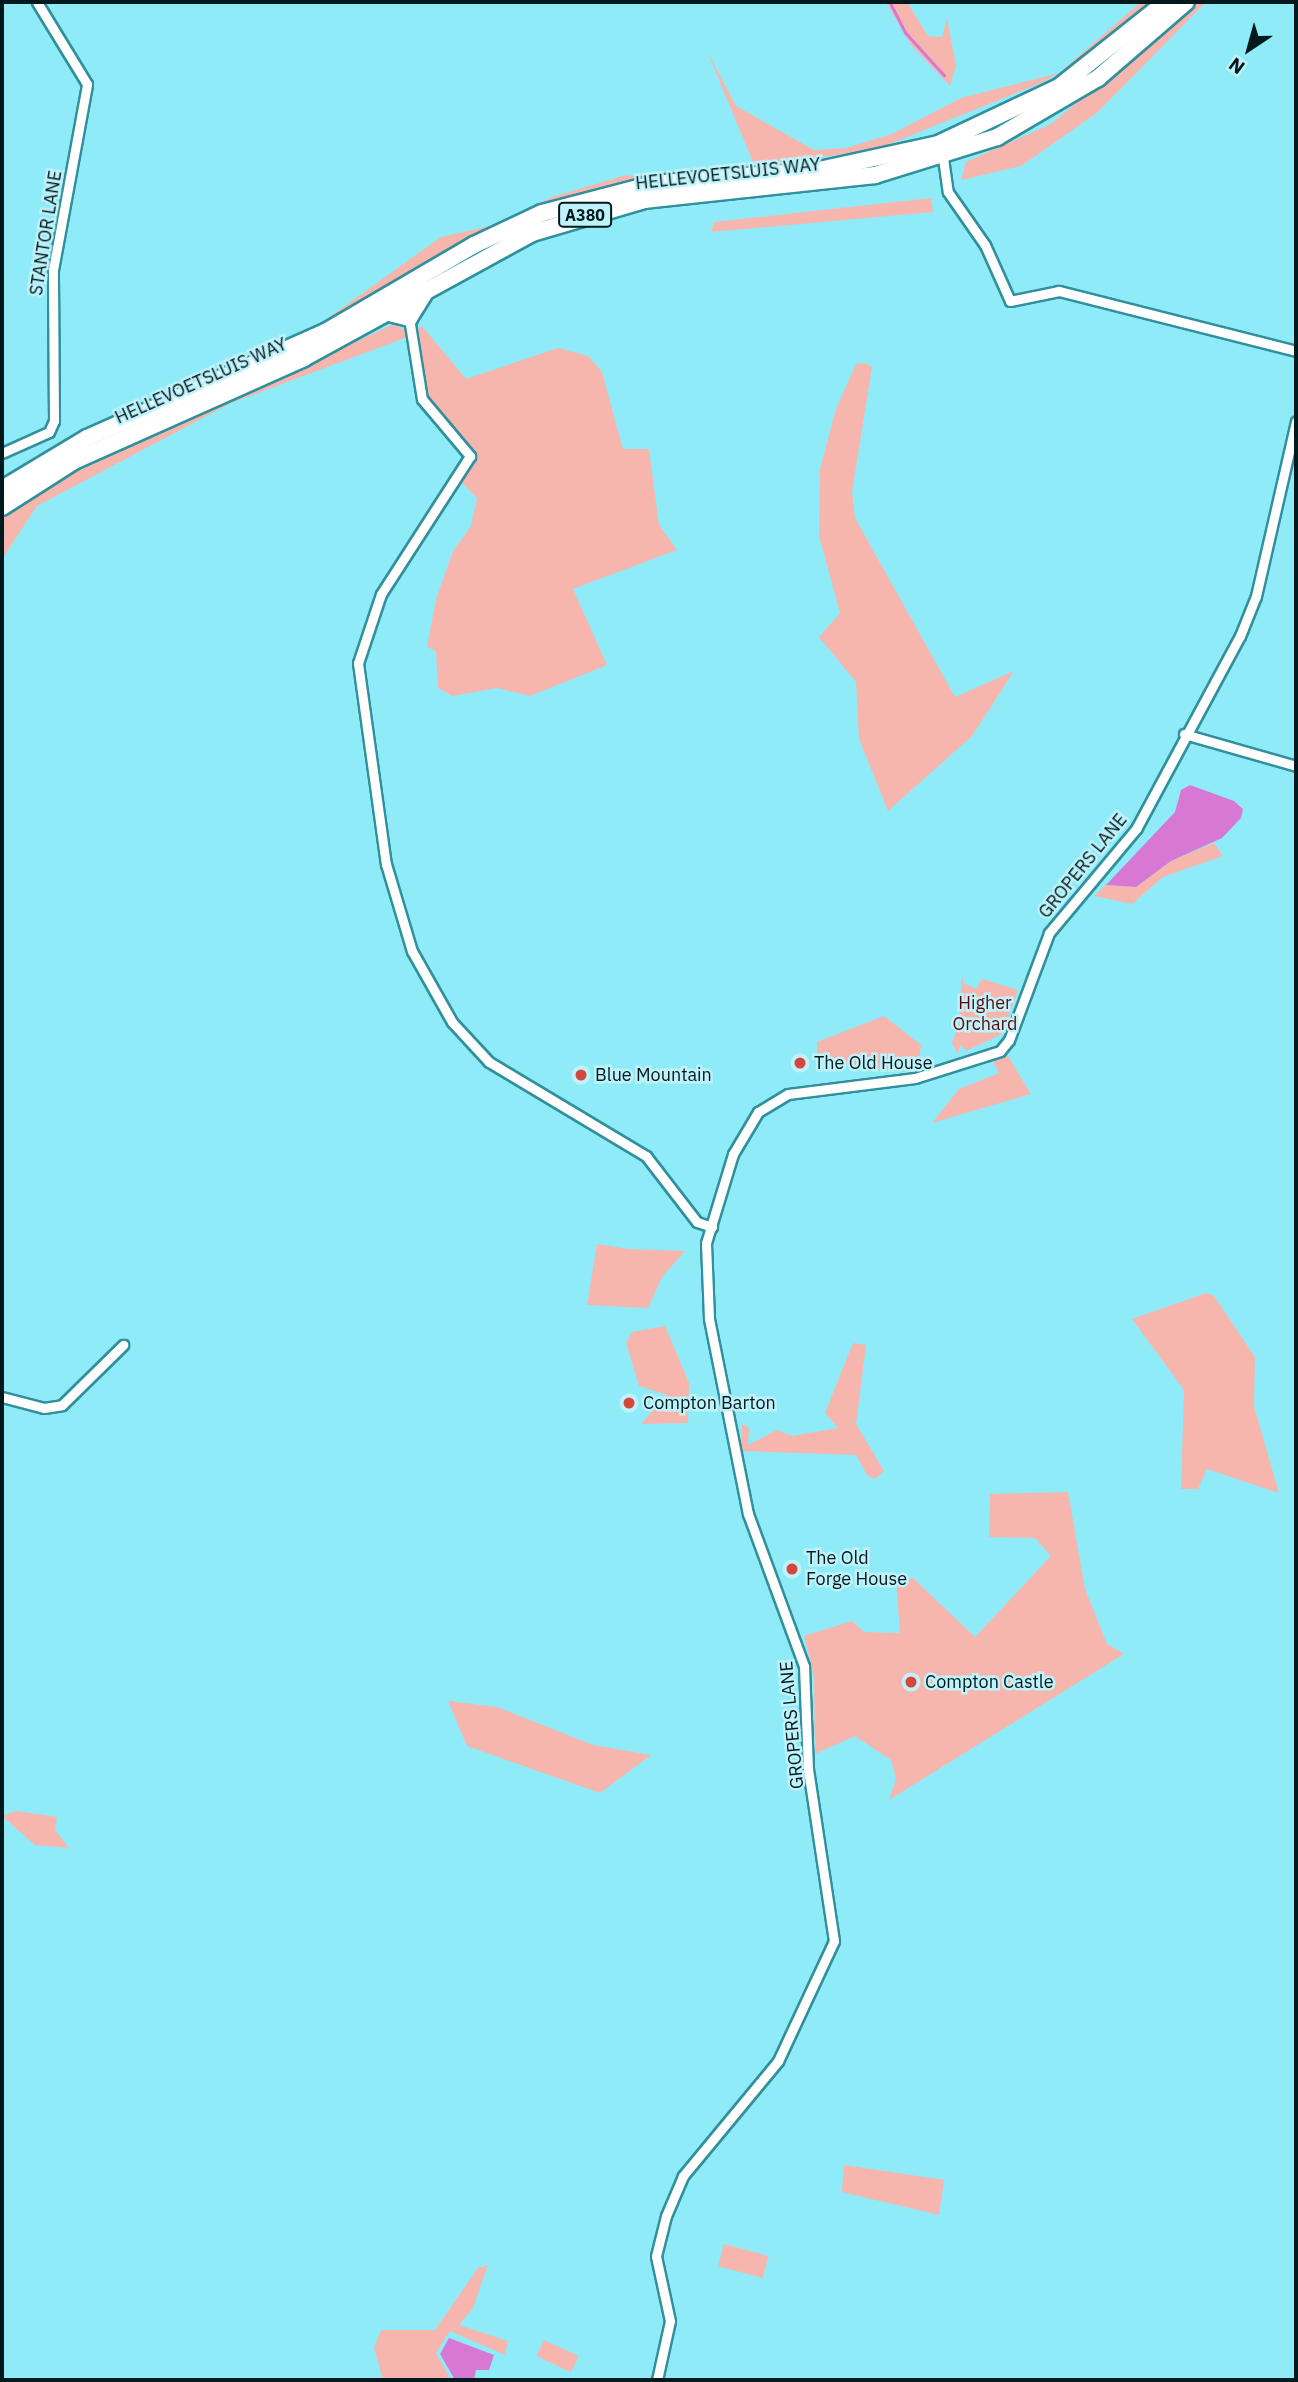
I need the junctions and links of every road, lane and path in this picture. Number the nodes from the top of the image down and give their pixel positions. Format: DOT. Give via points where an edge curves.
graph roads {
  1 [pos="37,2"];
  2 [pos="1166,2"];
  3 [pos="1185,2"];
  4 [pos="943,158"];
  5 [pos="438,280"];
  6 [pos="385,312"];
  7 [pos="410,318"];
  8 [pos="1296,351"];
  9 [pos="1296,422"];
  10 [pos="2,453"];
  11 [pos="2,489"];
  12 [pos="2,507"];
  13 [pos="1184,734"];
  14 [pos="1296,766"];
  15 [pos="712,1227"];
  16 [pos="123,1345"];
  17 [pos="2,1397"];
  18 [pos="657,2380"];
  1 -- 10 [label="street, STANTOR LANE" via="87,84 53,270 54,421 49,432"];
  2 -- 11 [label="highway, HELLEVOETSLUIS WAY / A380" via="1059,87 938,144 842,166 653,184 542,213 474,244 327,331 86,438"];
  3 -- 4 [label="highway, HELLEVOETSLUIS WAY / A380" via="1080,91 1023,124"];
  4 -- 5 [label="highway, HELLEVOETSLUIS WAY / A380" via="864,177 623,205 532,233"];
  4 -- 8 [label="street" via="948,192 985,245 1010,301 1059,291"];
  5 -- 6 [label="highway, HELLEVOETSLUIS WAY / A380"];
  5 -- 7 [label="highway" via="415,303"];
  6 -- 7 [label="highway"];
  6 -- 12 [label="highway, HELLEVOETSLUIS WAY / A380" via="304,358 74,461"];
  7 -- 15 [label="street" via="422,399 470,456 380,594 358,663 386,864 412,951 452,1022 489,1062 646,1156 697,1222"];
  9 -- 13 [label="street, GROPERS LANE" via="1256,596"];
  13 -- 14 [label="street"];
  13 -- 15 [label="street, GROPERS LANE" via="1166,781 1136,829 1049,933 1000,1051 915,1078 788,1094 758,1112 740,1135"];
  15 -- 18 [label="street, GROPERS LANE" via="705,1261 709,1318 748,1514 804,1666 808,1770 835,1931 778,2061 683,2176 666,2216 656,2256 670,2321"];
  16 -- 17 [label="street" via="62,1405 44,1408"];
}
